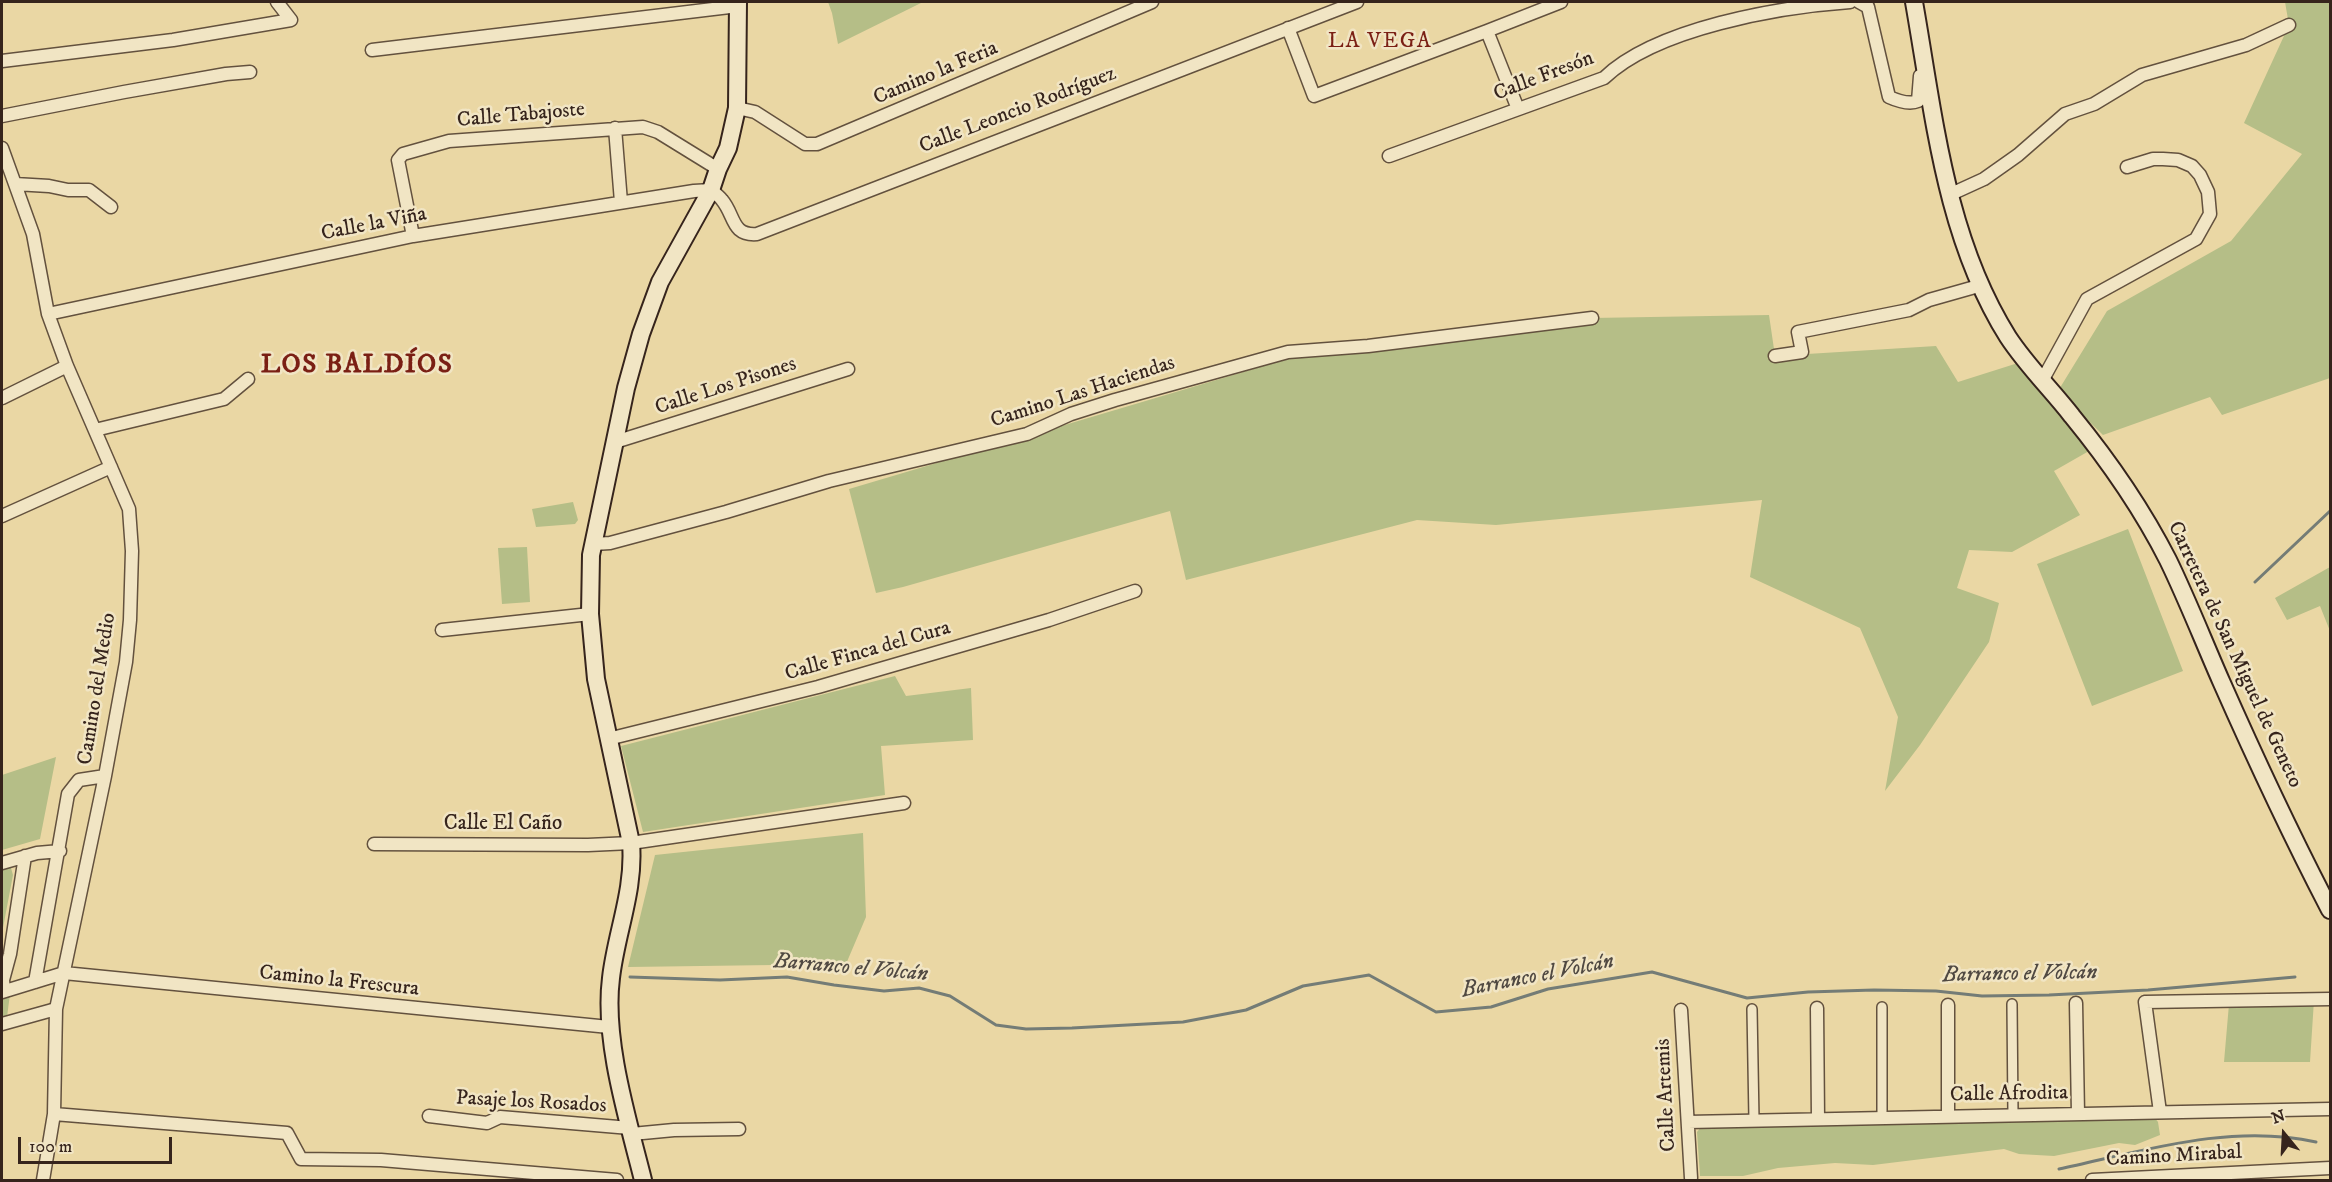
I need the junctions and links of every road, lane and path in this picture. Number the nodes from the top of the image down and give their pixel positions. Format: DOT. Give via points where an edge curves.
graph roads {
  1 [pos="277,2"];
  2 [pos="1152,2"];
  3 [pos="1357,2"];
  4 [pos="1561,2"];
  5 [pos="1850,2"];
  6 [pos="1859,2"];
  7 [pos="1914,2"];
  8 [pos="738,4"];
  9 [pos="2289,25"];
  10 [pos="1288,27"];
  11 [pos="1487,31"];
  12 [pos="372,50"];
  13 [pos="2,61"];
  14 [pos="250,72"];
  15 [pos="1927,75"];
  16 [pos="737,108"];
  17 [pos="1518,109"];
  18 [pos="2,116"];
  19 [pos="615,128"];
  20 [pos="2,148"];
  21 [pos="1389,156"];
  22 [pos="2127,167"];
  23 [pos="718,169"];
  24 [pos="15,184"];
  25 [pos="711,190"];
  26 [pos="1949,195"];
  27 [pos="621,202"];
  28 [pos="111,207"];
  29 [pos="412,236"];
  30 [pos="1982,285"];
  31 [pos="48,314"];
  32 [pos="1592,318"];
  33 [pos="1775,356"];
  34 [pos="67,366"];
  35 [pos="848,369"];
  36 [pos="248,379"];
  37 [pos="2042,381"];
  38 [pos="2,398"];
  39 [pos="95,429"];
  40 [pos="615,442"];
  41 [pos="111,467"];
  42 [pos="2,516"];
  43 [pos="594,544"];
  44 [pos="1135,591"];
  45 [pos="590,614"];
  46 [pos="442,630"];
  47 [pos="608,739"];
  48 [pos="105,776"];
  49 [pos="904,803"];
  50 [pos="631,843"];
  51 [pos="374,844"];
  52 [pos="60,851"];
  53 [pos="25,856"];
  54 [pos="2,863"];
  55 [pos="2331,910"];
  56 [pos="64,973"];
  57 [pos="35,982"];
  58 [pos="3,991"];
  59 [pos="2331,999"];
  60 [pos="2076,1003"];
  61 [pos="2012,1004"];
  62 [pos="1948,1005"];
  63 [pos="1882,1006"];
  64 [pos="1817,1008"];
  65 [pos="56,1009"];
  66 [pos="1752,1009"];
  67 [pos="1681,1010"];
  68 [pos="2,1024"];
  69 [pos="609,1027"];
  70 [pos="2331,1109"];
  71 [pos="2160,1112"];
  72 [pos="54,1114"];
  73 [pos="2078,1114"];
  74 [pos="2013,1115"];
  75 [pos="429,1116"];
  76 [pos="1948,1116"];
  77 [pos="1882,1118"];
  78 [pos="1818,1119"];
  79 [pos="1754,1120"];
  80 [pos="1688,1122"];
  81 [pos="739,1129"];
  82 [pos="631,1131"];
  83 [pos="2331,1168"];
  84 [pos="1691,1178"];
  85 [pos="43,1180"];
  86 [pos="617,1180"];
  87 [pos="643,1180"];
  88 [pos="2092,1180"];
  1 -- 13 [label="street" via="291,20 173,40"];
  2 -- 16 [label="street, Camino la Feria" via="817,144 805,144 755,112"];
  3 -- 10 [label="street, Calle Leoncio Rodríguez"];
  4 -- 11 [label="street"];
  5 -- 17 [label="street, Calle Fresón" via="1809,4 1683,34 1617,66 1604,78"];
  6 -- 15 [label="street" via="1868,7 1889,96 1898,102 1918,101 1920,76"];
  7 -- 15 [label="main road, Carretera de San Miguel de Geneto"];
  8 -- 12 [label="street"];
  8 -- 16 [label="main road"];
  9 -- 26 [label="street" via="2246,45 2142,75 2094,104 2065,114 1984,179"];
  10 -- 11 [label="street" via="1314,96"];
  10 -- 25 [label="street, Calle Leoncio Rodríguez" via="757,234 741,232 723,201"];
  11 -- 17 [label="street"];
  14 -- 18 [label="street"];
  15 -- 26 [label="main road, Carretera de San Miguel de Geneto"];
  16 -- 23 [label="main road" via="728,148"];
  17 -- 21 [label="street, Calle Fresón"];
  19 -- 23 [label="street, Calle Tabajoste" via="643,127 658,132"];
  19 -- 27 [label="street"];
  19 -- 29 [label="street, Calle Tabajoste" via="449,141 403,154 398,160"];
  20 -- 24 [label="street, Camino del Medio"];
  22 -- 37 [label="street" via="2152,159 2192,165 2208,192 2210,214 2196,239 2087,299"];
  23 -- 25 [label="main road"];
  24 -- 28 [label="street" via="89,190"];
  24 -- 31 [label="street, Camino del Medio" via="33,234"];
  25 -- 27 [label="street, Calle la Viña"];
  25 -- 40 [label="main road" via="660,282 641,334"];
  26 -- 30 [label="main road, Carretera de San Miguel de Geneto"];
  27 -- 29 [label="street, Calle la Viña"];
  29 -- 31 [label="street, Calle la Viña"];
  30 -- 33 [label="street" via="1929,300 1910,310 1798,332 1802,352"];
  30 -- 37 [label="main road, Carretera de San Miguel de Geneto" via="2008,337"];
  31 -- 34 [label="street, Camino del Medio"];
  32 -- 43 [label="street, Camino Las Haciendas" via="1391,343 1288,351 1115,400 1027,434 829,481 726,512"];
  34 -- 38 [label="street"];
  34 -- 39 [label="street, Camino del Medio"];
  35 -- 40 [label="street, Calle Los Pisones"];
  36 -- 39 [label="street" via="224,399"];
  37 -- 55 [label="main road, Carretera de San Miguel de Geneto" via="2120,481 2168,560 2238,718"];
  39 -- 41 [label="street, Camino del Medio"];
  40 -- 43 [label="main road"];
  41 -- 42 [label="street"];
  41 -- 48 [label="street, Camino del Medio" via="129,509 132,551 126,663"];
  43 -- 45 [label="main road"];
  44 -- 47 [label="street, Calle Finca del Cura" via="1049,621 818,687"];
  45 -- 46 [label="street"];
  45 -- 47 [label="main road" via="596,679"];
  47 -- 50 [label="main road"];
  48 -- 52 [label="street" via="73,785 68,794"];
  48 -- 56 [label="street, Camino del Medio"];
  49 -- 50 [label="street, Calle El Caño"];
  50 -- 51 [label="street, Calle El Caño"];
  50 -- 69 [label="main road" via="630,884 611,978"];
  52 -- 53 [label="street"];
  52 -- 57 [label="street"];
  53 -- 54 [label="street"];
  53 -- 58 [label="street"];
  56 -- 57 [label="street"];
  56 -- 65 [label="street, Camino del Medio"];
  56 -- 69 [label="street, Camino la Frescura"];
  57 -- 58 [label="street"];
  59 -- 71 [label="street" via="2145,1002"];
  60 -- 73 [label="street"];
  61 -- 74 [label="street"];
  62 -- 76 [label="street"];
  63 -- 77 [label="street"];
  64 -- 78 [label="street"];
  65 -- 68 [label="street"];
  65 -- 72 [label="street, Camino del Medio"];
  66 -- 79 [label="street"];
  67 -- 80 [label="street, Calle Artemis"];
  69 -- 82 [label="main road"];
  70 -- 71 [label="street, Calle Afrodita"];
  71 -- 73 [label="street, Calle Afrodita"];
  72 -- 85 [label="street, Camino del Medio"];
  72 -- 86 [label="street" via="287,1133 302,1159 381,1160"];
  73 -- 74 [label="street, Calle Afrodita"];
  74 -- 76 [label="street, Calle Afrodita"];
  75 -- 82 [label="street, Pasaje los Rosados" via="487,1123 500,1117"];
  76 -- 77 [label="street, Calle Afrodita"];
  77 -- 78 [label="street, Calle Afrodita"];
  78 -- 79 [label="street, Calle Afrodita"];
  79 -- 80 [label="street, Calle Afrodita"];
  80 -- 84 [label="street, Calle Artemis"];
  81 -- 82 [label="street, Pasaje los Rosados"];
  82 -- 87 [label="main road"];
  83 -- 88 [label="street, Camino Mirabal"];
}
